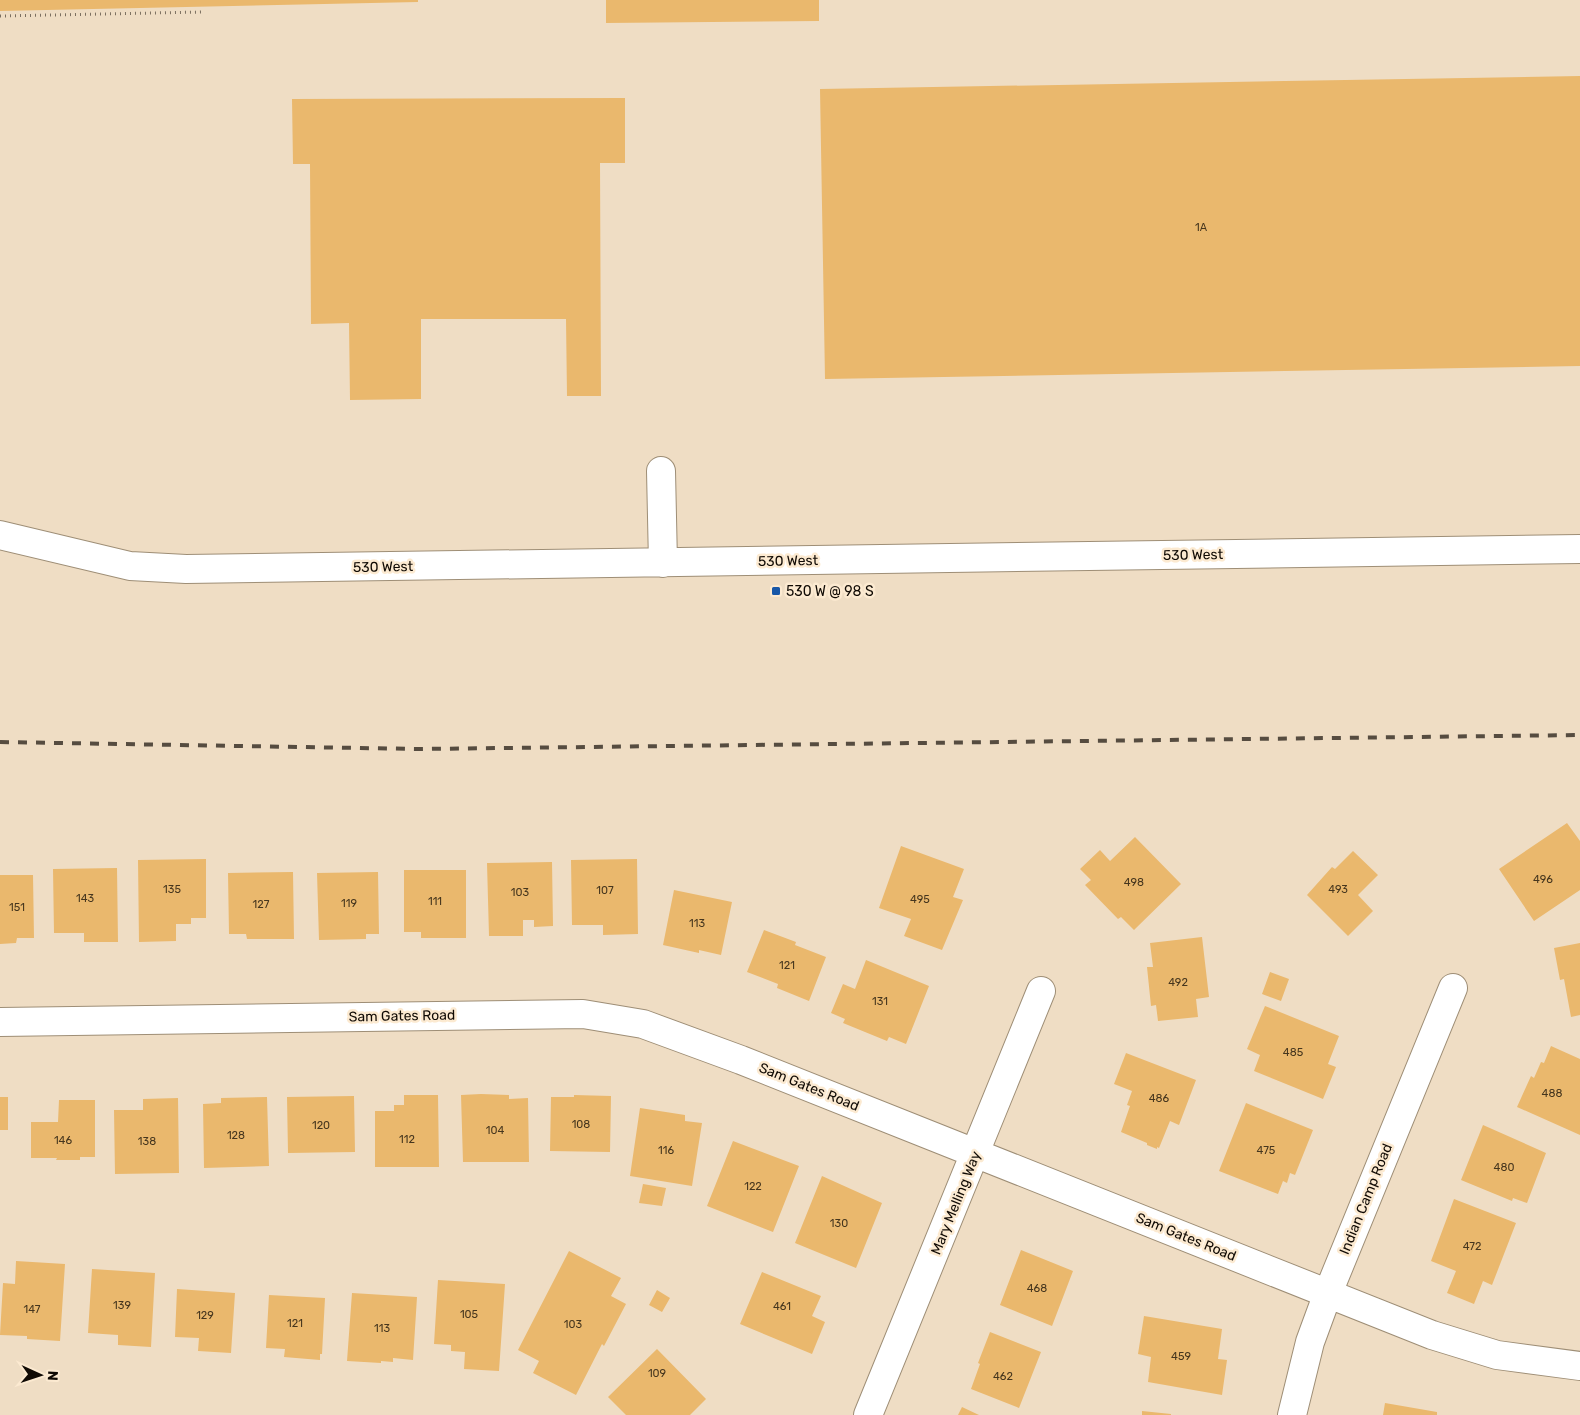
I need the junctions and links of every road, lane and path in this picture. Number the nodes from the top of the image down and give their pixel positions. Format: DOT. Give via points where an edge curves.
graph roads {
  1 [pos="204,12"];
  2 [pos="0,16"];
  3 [pos="661,471"];
  4 [pos="0,535"];
  5 [pos="1580,550"];
  6 [pos="663,563"];
  7 [pos="1453,988"];
  8 [pos="1041,991"];
  9 [pos="0,1022"];
  10 [pos="976,1154"];
  11 [pos="1328,1293"];
  12 [pos="1580,1366"];
  13 [pos="868,1415"];
  14 [pos="1292,1415"];
  1 -- 2 [label="path"];
  3 -- 6 [label="street"];
  4 -- 6 [label="street, 530 West" via="130,566 186,569"];
  5 -- 6 [label="street, 530 West"];
  7 -- 11 [label="street, Indian Camp Road"];
  8 -- 10 [label="street, Mary Melling Way"];
  9 -- 10 [label="street, Sam Gates Road" via="583,1014 643,1024"];
  10 -- 11 [label="street, Sam Gates Road"];
  10 -- 13 [label="street, Mary Melling Way"];
  11 -- 12 [label="street, Sam Gates Road" via="1432,1335 1498,1355"];
  11 -- 14 [label="street, Indian Camp Road" via="1310,1342"];
}
